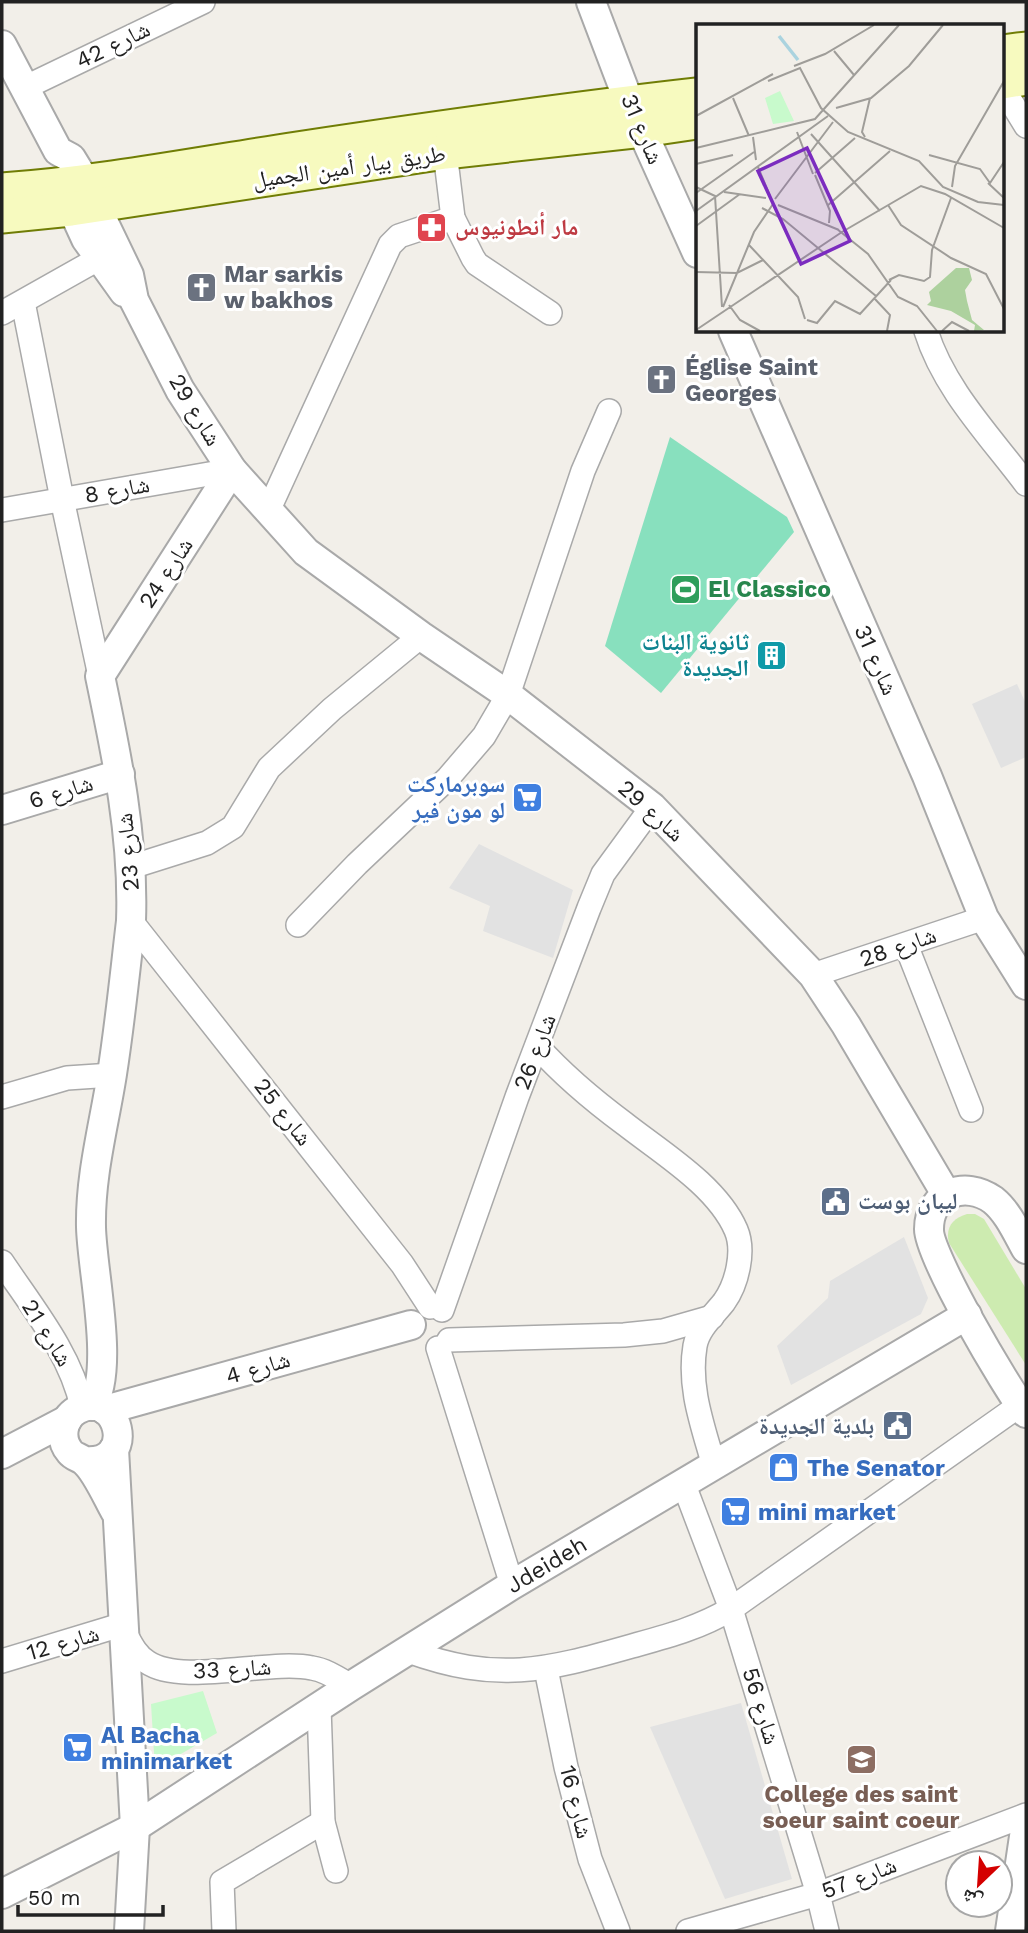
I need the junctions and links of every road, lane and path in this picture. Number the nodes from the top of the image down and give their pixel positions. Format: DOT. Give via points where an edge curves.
graph roads {
  1 [pos="203,2"];
  2 [pos="592,2"];
  3 [pos="2,45"];
  4 [pos="1026,49"];
  5 [pos="1004,52"];
  6 [pos="1026,78"];
  7 [pos="1004,84"];
  8 [pos="24,88"];
  9 [pos="1004,88"];
  10 [pos="696,95"];
  11 [pos="636,116"];
  12 [pos="696,122"];
  13 [pos="1026,126"];
  14 [pos="445,152"];
  15 [pos="2,190"];
  16 [pos="78,195"];
  17 [pos="2,216"];
  18 [pos="453,218"];
  19 [pos="696,251"];
  20 [pos="99,259"];
  21 [pos="134,300"];
  22 [pos="23,302"];
  23 [pos="2,313"];
  24 [pos="550,313"];
  25 [pos="733,332"];
  26 [pos="926,332"];
  27 [pos="608,411"];
  28 [pos="232,470"];
  29 [pos="1026,484"];
  30 [pos="62,499"];
  31 [pos="2,510"];
  32 [pos="268,511"];
  33 [pos="421,636"];
  34 [pos="100,677"];
  35 [pos="508,695"];
  36 [pos="120,774"];
  37 [pos="652,807"];
  38 [pos="2,810"];
  39 [pos="131,867"];
  40 [pos="984,918"];
  41 [pos="131,921"];
  42 [pos="298,925"];
  43 [pos="906,945"];
  44 [pos="813,975"];
  45 [pos="1026,985"];
  46 [pos="537,1046"];
  47 [pos="112,1075"];
  48 [pos="2,1097"];
  49 [pos="971,1111"];
  50 [pos="946,1194"];
  51 [pos="1026,1249"];
  52 [pos="2,1262"];
  53 [pos="967,1315"];
  54 [pos="712,1317"];
  55 [pos="431,1328"];
  56 [pos="1025,1411"];
  57 [pos="96,1420"];
  58 [pos="2,1454"];
  59 [pos="76,1456"];
  60 [pos="2,1463"];
  61 [pos="714,1466"];
  62 [pos="684,1485"];
  63 [pos="118,1517"];
  64 [pos="512,1585"];
  65 [pos="731,1608"];
  66 [pos="125,1629"];
  67 [pos="408,1651"];
  68 [pos="2,1661"];
  69 [pos="546,1669"];
  70 [pos="351,1686"];
  71 [pos="319,1707"];
  72 [pos="1026,1815"];
  73 [pos="323,1822"];
  74 [pos="1026,1823"];
  75 [pos="135,1827"];
  76 [pos="337,1871"];
  77 [pos="2,1894"];
  78 [pos="818,1894"];
  79 [pos="696,1930"];
  80 [pos="129,1931"];
  81 [pos="224,1931"];
  82 [pos="618,1931"];
  83 [pos="827,1931"];
  84 [pos="1010,1931"];
  1 -- 8 [label="street, شارع 42"];
  2 -- 11 [label="street, شارع 31"];
  3 -- 8 [label="street, شارع 29"];
  4 -- 5 [label="main road"];
  6 -- 7 [label="main road"];
  8 -- 16 [label="street, شارع 29" via="58,151 71,158"];
  9 -- 13 [label="street"];
  10 -- 11 [label="main road, طريق بيار أمين الجميل"];
  11 -- 12 [label="main road, طريق بيار أمين الجميل"];
  11 -- 14 [label="main road, طريق بيار أمين الجميل"];
  11 -- 16 [label="main road, طريق بيار أمين الجميل" via="421,130"];
  11 -- 19 [label="street, شارع 31"];
  14 -- 16 [label="main road, طريق بيار أمين الجميل"];
  14 -- 18 [label="street"];
  15 -- 16 [label="main road, طريق بيار أمين الجميل"];
  16 -- 17 [label="main road, طريق بيار أمين الجميل"];
  16 -- 20 [label="street, شارع 29"];
  16 -- 21 [label="street, شارع 29" via="129,275"];
  18 -- 24 [label="street" via="477,264"];
  18 -- 32 [label="street" via="399,236 390,244"];
  20 -- 21 [label="street, شارع 29"];
  20 -- 22 [label="street"];
  21 -- 28 [label="street, شارع 29" via="180,390"];
  22 -- 23 [label="street"];
  22 -- 30 [label="street, شارع 23"];
  25 -- 40 [label="street, شارع 31"];
  26 -- 29 [label="street" via="953,388"];
  27 -- 35 [label="street" via="583,471"];
  28 -- 30 [label="street, شارع 8"];
  28 -- 32 [label="street, شارع 29"];
  28 -- 34 [label="street, شارع 24"];
  30 -- 31 [label="street, شارع 8"];
  30 -- 34 [label="street, شارع 23"];
  32 -- 33 [label="street, شارع 29" via="306,552"];
  33 -- 35 [label="street, شارع 29"];
  33 -- 39 [label="street" via="269,768 233,827 207,843"];
  34 -- 36 [label="street, شارع 23"];
  35 -- 37 [label="street, شارع 29"];
  35 -- 42 [label="street" via="484,736 448,778"];
  36 -- 38 [label="street, شارع 6"];
  36 -- 39 [label="street, شارع 23"];
  37 -- 44 [label="street, شارع 29"];
  37 -- 46 [label="street, شارع 26" via="603,874"];
  39 -- 41 [label="street, شارع 23"];
  40 -- 43 [label="street, شارع 28"];
  40 -- 45 [label="street, شارع 31"];
  41 -- 47 [label="street, شارع 23"];
  41 -- 55 [label="street, شارع 25" via="402,1264"];
  43 -- 44 [label="street, شارع 28"];
  43 -- 49 [label="street"];
  44 -- 50 [label="street, شارع 29"];
  46 -- 54 [label="street" via="556,1068 696,1179 737,1231 740,1257 726,1298"];
  46 -- 55 [label="street, شارع 26"];
  47 -- 48 [label="street" via="67,1078"];
  47 -- 57 [label="street, شارع 23" via="91,1206 101,1344"];
  50 -- 51 [label="street" via="963,1190 993,1201"];
  50 -- 53 [label="street" via="932,1210 928,1230 936,1258"];
  52 -- 57 [label="street, شارع 21" via="47,1330"];
  53 -- 56 [label="street"];
  53 -- 61 [label="street, Jdeideh"];
  54 -- 55 [label="street" via="637,1334"];
  54 -- 61 [label="street" via="695,1345 693,1391"];
  55 -- 57 [label="street, شارع 4"];
  55 -- 64 [label="street"];
  56 -- 65 [label="street"];
  57 -- 58 [label="street, شارع 4"];
  57 -- 59 [label="street" via="63,1435"];
  57 -- 59 [label="street" via="101,1460"];
  57 -- 63 [label="street"];
  59 -- 60 [label="street"];
  59 -- 63 [label="street"];
  61 -- 62 [label="street, Jdeideh"];
  62 -- 64 [label="street, Jdeideh"];
  62 -- 65 [label="street, شارع 56"];
  63 -- 66 [label="street"];
  64 -- 67 [label="street, Jdeideh"];
  65 -- 69 [label="street" via="676,1634"];
  65 -- 78 [label="street, شارع 56"];
  66 -- 68 [label="street, شارع 12"];
  66 -- 70 [label="street, شارع 33" via="134,1650 165,1670 312,1667"];
  66 -- 75 [label="street"];
  67 -- 69 [label="street" via="475,1669"];
  67 -- 70 [label="street, Jdeideh"];
  69 -- 82 [label="street, شارع 16" via="590,1859"];
  70 -- 71 [label="street, Jdeideh"];
  71 -- 73 [label="street"];
  71 -- 75 [label="street, Jdeideh"];
  72 -- 78 [label="street, شارع 57"];
  73 -- 76 [label="street"];
  73 -- 81 [label="street" via="222,1882"];
  74 -- 84 [label="street"];
  75 -- 77 [label="street, Jdeideh"];
  75 -- 80 [label="street"];
  78 -- 79 [label="street, شارع 57"];
  78 -- 83 [label="street, شارع 56"];
}
